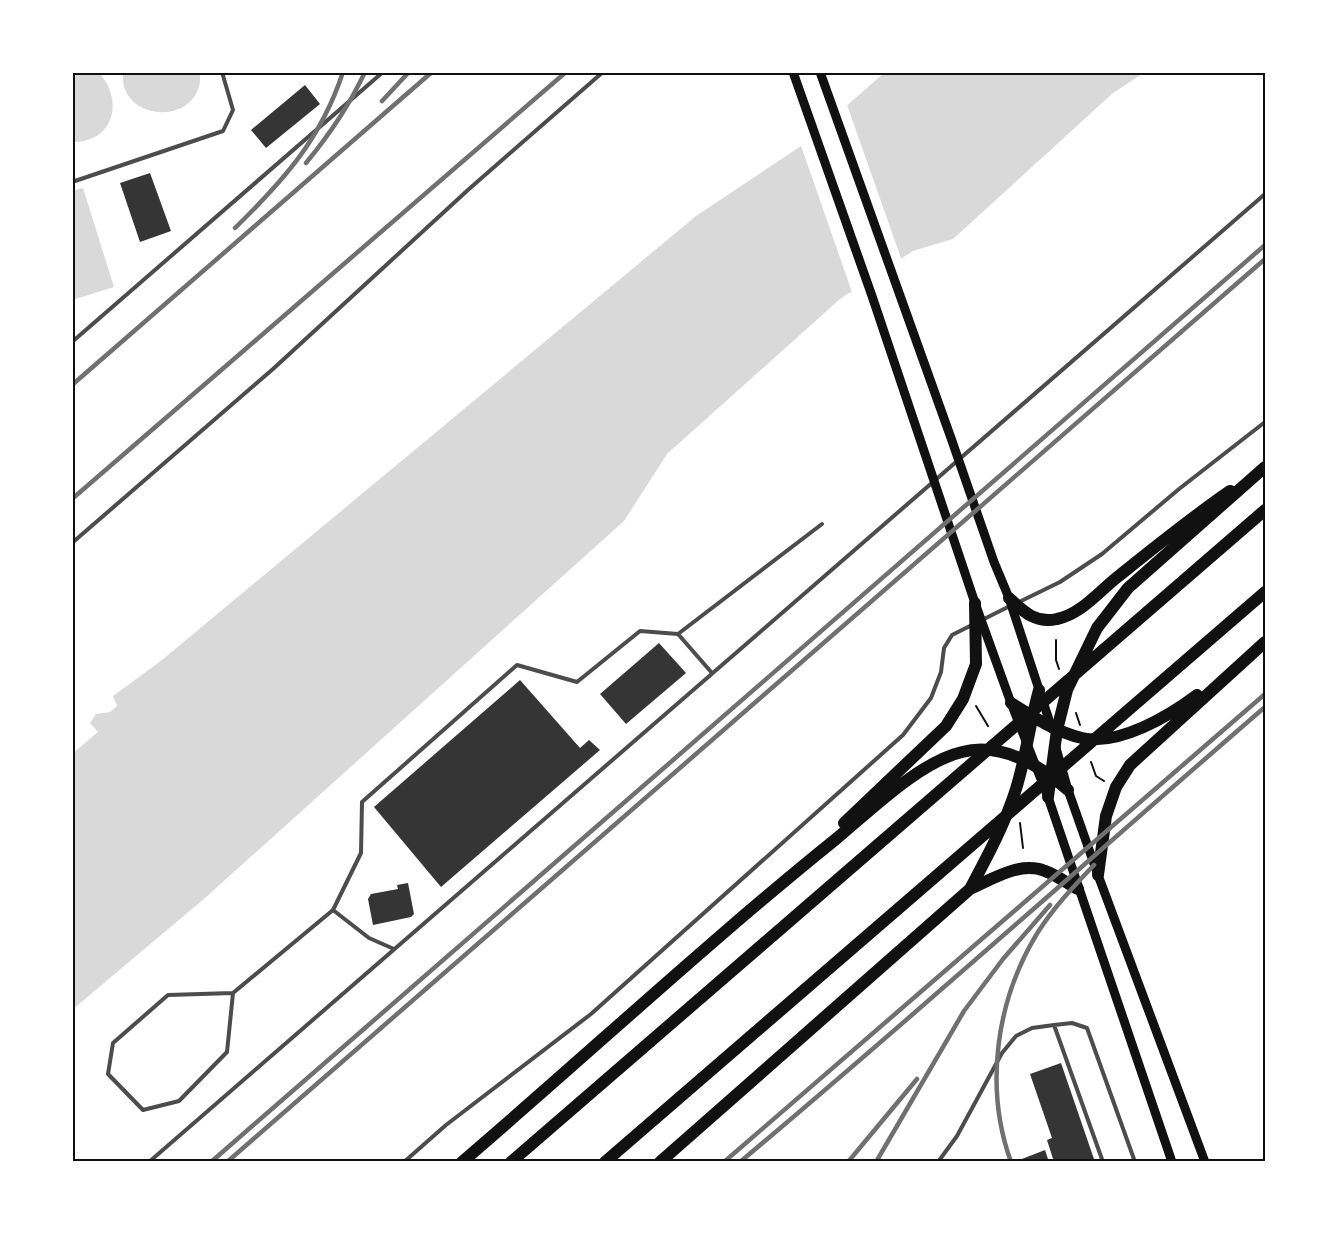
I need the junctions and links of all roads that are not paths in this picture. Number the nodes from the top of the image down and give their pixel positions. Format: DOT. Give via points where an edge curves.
graph roads {
  1 [pos="222,72"];
  2 [pos="383,72"];
  3 [pos="603,72"];
  4 [pos="793,72"];
  5 [pos="820,72"];
  6 [pos="72,182"];
  7 [pos="1265,194"];
  8 [pos="72,342"];
  9 [pos="1265,422"];
  10 [pos="1262,470"];
  11 [pos="1265,510"];
  12 [pos="822,524"];
  13 [pos="72,543"];
  14 [pos="1265,592"];
  15 [pos="1009,598"];
  16 [pos="975,603"];
  17 [pos="678,634"];
  18 [pos="1265,642"];
  19 [pos="712,674"];
  20 [pos="1039,690"];
  21 [pos="1011,703"];
  22 [pos="1182,712"];
  23 [pos="1032,716"];
  24 [pos="1054,733"];
  25 [pos="1027,743"];
  26 [pos="1023,759"];
  27 [pos="1037,767"];
  28 [pos="1050,774"];
  29 [pos="1068,790"];
  30 [pos="1048,797"];
  31 [pos="792,874"];
  32 [pos="1098,875"];
  33 [pos="1078,889"];
  34 [pos="970,890"];
  35 [pos="333,910"];
  36 [pos="394,950"];
  37 [pos="233,993"];
  38 [pos="1054,1025"];
  39 [pos="149,1162"];
  40 [pos="404,1162"];
  41 [pos="462,1162"];
  42 [pos="511,1162"];
  43 [pos="605,1162"];
  44 [pos="660,1162"];
  45 [pos="938,1162"];
  46 [pos="1103,1162"];
  47 [pos="1135,1162"];
  48 [pos="1172,1162"];
  49 [pos="1205,1162"];
  1 -- 6 [label="lane" via="233,110 223,131"];
  2 -- 8 [label="lane"];
  3 -- 13 [label="lane" via="273,369"];
  4 -- 16 [label="main road"];
  5 -- 15 [label="main road"];
  7 -- 19 [label="lane"];
  9 -- 40 [label="lane" via="1102,554 1060,582 952,635 944,648 941,672 931,698 903,735 591,1014"];
  10 -- 15 [label="highway" via="1204,509 1074,613 1040,620 1026,615"];
  10 -- 24 [label="highway" via="1128,588 1097,628 1067,690"];
  11 -- 42 [label="highway"];
  12 -- 17 [label="lane"];
  14 -- 43 [label="highway"];
  15 -- 20 [label="main road"];
  16 -- 21 [label="main road"];
  16 -- 31 [label="highway" via="976,664 963,699 946,726"];
  17 -- 19 [label="lane"];
  17 -- 35 [label="lane" via="640,631 577,682 517,665 362,802 361,854"];
  18 -- 22 [label="highway"];
  19 -- 36 [label="lane"];
  20 -- 23 [label="highway"];
  20 -- 24 [label="main road"];
  21 -- 23 [label="highway"];
  21 -- 25 [label="main road"];
  22 -- 24 [label="highway" via="1105,738 1084,739"];
  22 -- 32 [label="highway" via="1130,765 1116,787 1106,816"];
  23 -- 24 [label="highway"];
  23 -- 25 [label="highway"];
  24 -- 28 [label="highway"];
  24 -- 29 [label="main road"];
  25 -- 26 [label="highway"];
  25 -- 27 [label="main road"];
  26 -- 27 [label="highway"];
  26 -- 31 [label="highway" via="998,751 962,752 935,762"];
  26 -- 34 [label="highway" via="1016,790"];
  27 -- 28 [label="highway"];
  27 -- 30 [label="main road"];
  28 -- 29 [label="highway"];
  28 -- 30 [label="highway"];
  29 -- 32 [label="main road"];
  30 -- 33 [label="main road"];
  31 -- 41 [label="highway"];
  32 -- 49 [label="main road"];
  33 -- 34 [label="highway" via="1045,870 1027,868 1014,869"];
  33 -- 48 [label="main road"];
  34 -- 44 [label="highway"];
  35 -- 36 [label="lane" via="369,938"];
  35 -- 37 [label="lane"];
  36 -- 39 [label="lane"];
  37 -- 37 [label="lane" via="227,1052 179,1101 143,1110 108,1074 112,1044 168,995"];
  38 -- 45 [label="lane" via="1032,1028 1009,1044"];
  38 -- 46 [label="lane"];
  38 -- 47 [label="lane" via="1072,1023 1087,1028"];
}
